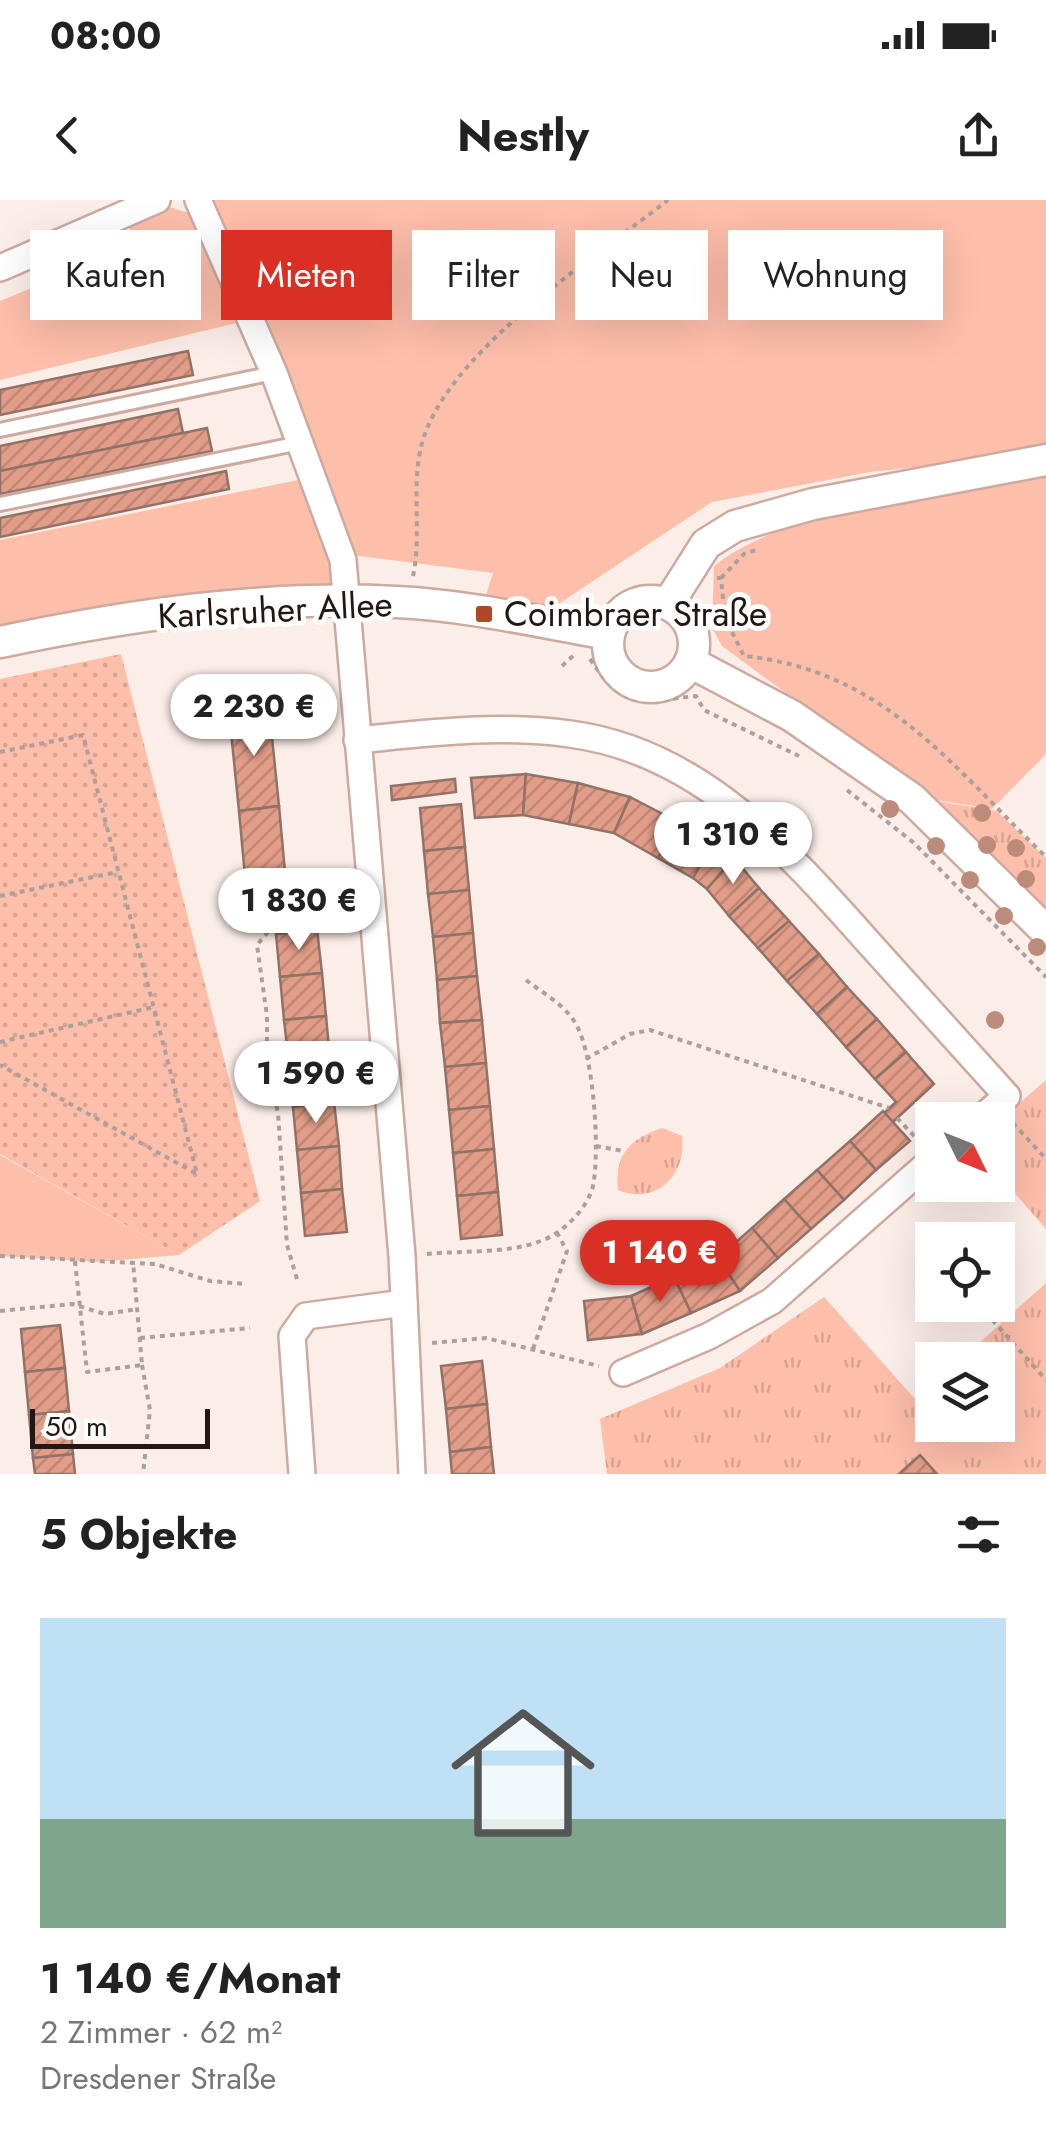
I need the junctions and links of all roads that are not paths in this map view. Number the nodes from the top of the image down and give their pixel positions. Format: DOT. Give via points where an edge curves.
graph roads {
  1 [pos="158,200"];
  2 [pos="198,200"];
  3 [pos="0,268"];
  4 [pos="274,374"];
  5 [pos="0,430"];
  6 [pos="300,443"];
  7 [pos="1046,460"];
  8 [pos="0,504"];
  9 [pos="348,600"];
  10 [pos="668,604"];
  11 [pos="608,634"];
  12 [pos="0,642"];
  13 [pos="690,662"];
  14 [pos="358,740"];
  15 [pos="1046,931"];
  16 [pos="999,1102"];
  17 [pos="915,1163"];
  18 [pos="404,1303"];
  19 [pos="623,1373"];
  20 [pos="302,1474"];
  21 [pos="412,1474"];
  1 -- 3 [label="street"];
  2 -- 4 [label="street"];
  4 -- 5 [label="lane"];
  4 -- 6 [label="street"];
  6 -- 8 [label="lane"];
  6 -- 9 [label="street" via="343,560"];
  7 -- 10 [label="street" via="766,516 718,535"];
  9 -- 11 [label="street, Karlsruher Allee" via="425,604"];
  9 -- 12 [label="street, Karlsruher Allee" via="180,612"];
  9 -- 14 [label="street"];
  10 -- 11 [label="street" via="625,609"];
  10 -- 13 [label="street" via="693,635"];
  11 -- 13 [label="street" via="611,662 643,687 671,682"];
  13 -- 15 [label="street" via="792,716 912,798"];
  14 -- 16 [label="street" via="480,727 572,734 672,767 723,797 785,850 1006,1096"];
  14 -- 18 [label="street"];
  17 -- 19 [label="street" via="772,1300"];
  18 -- 20 [label="street" via="306,1316 292,1336"];
  18 -- 21 [label="street"];
}
